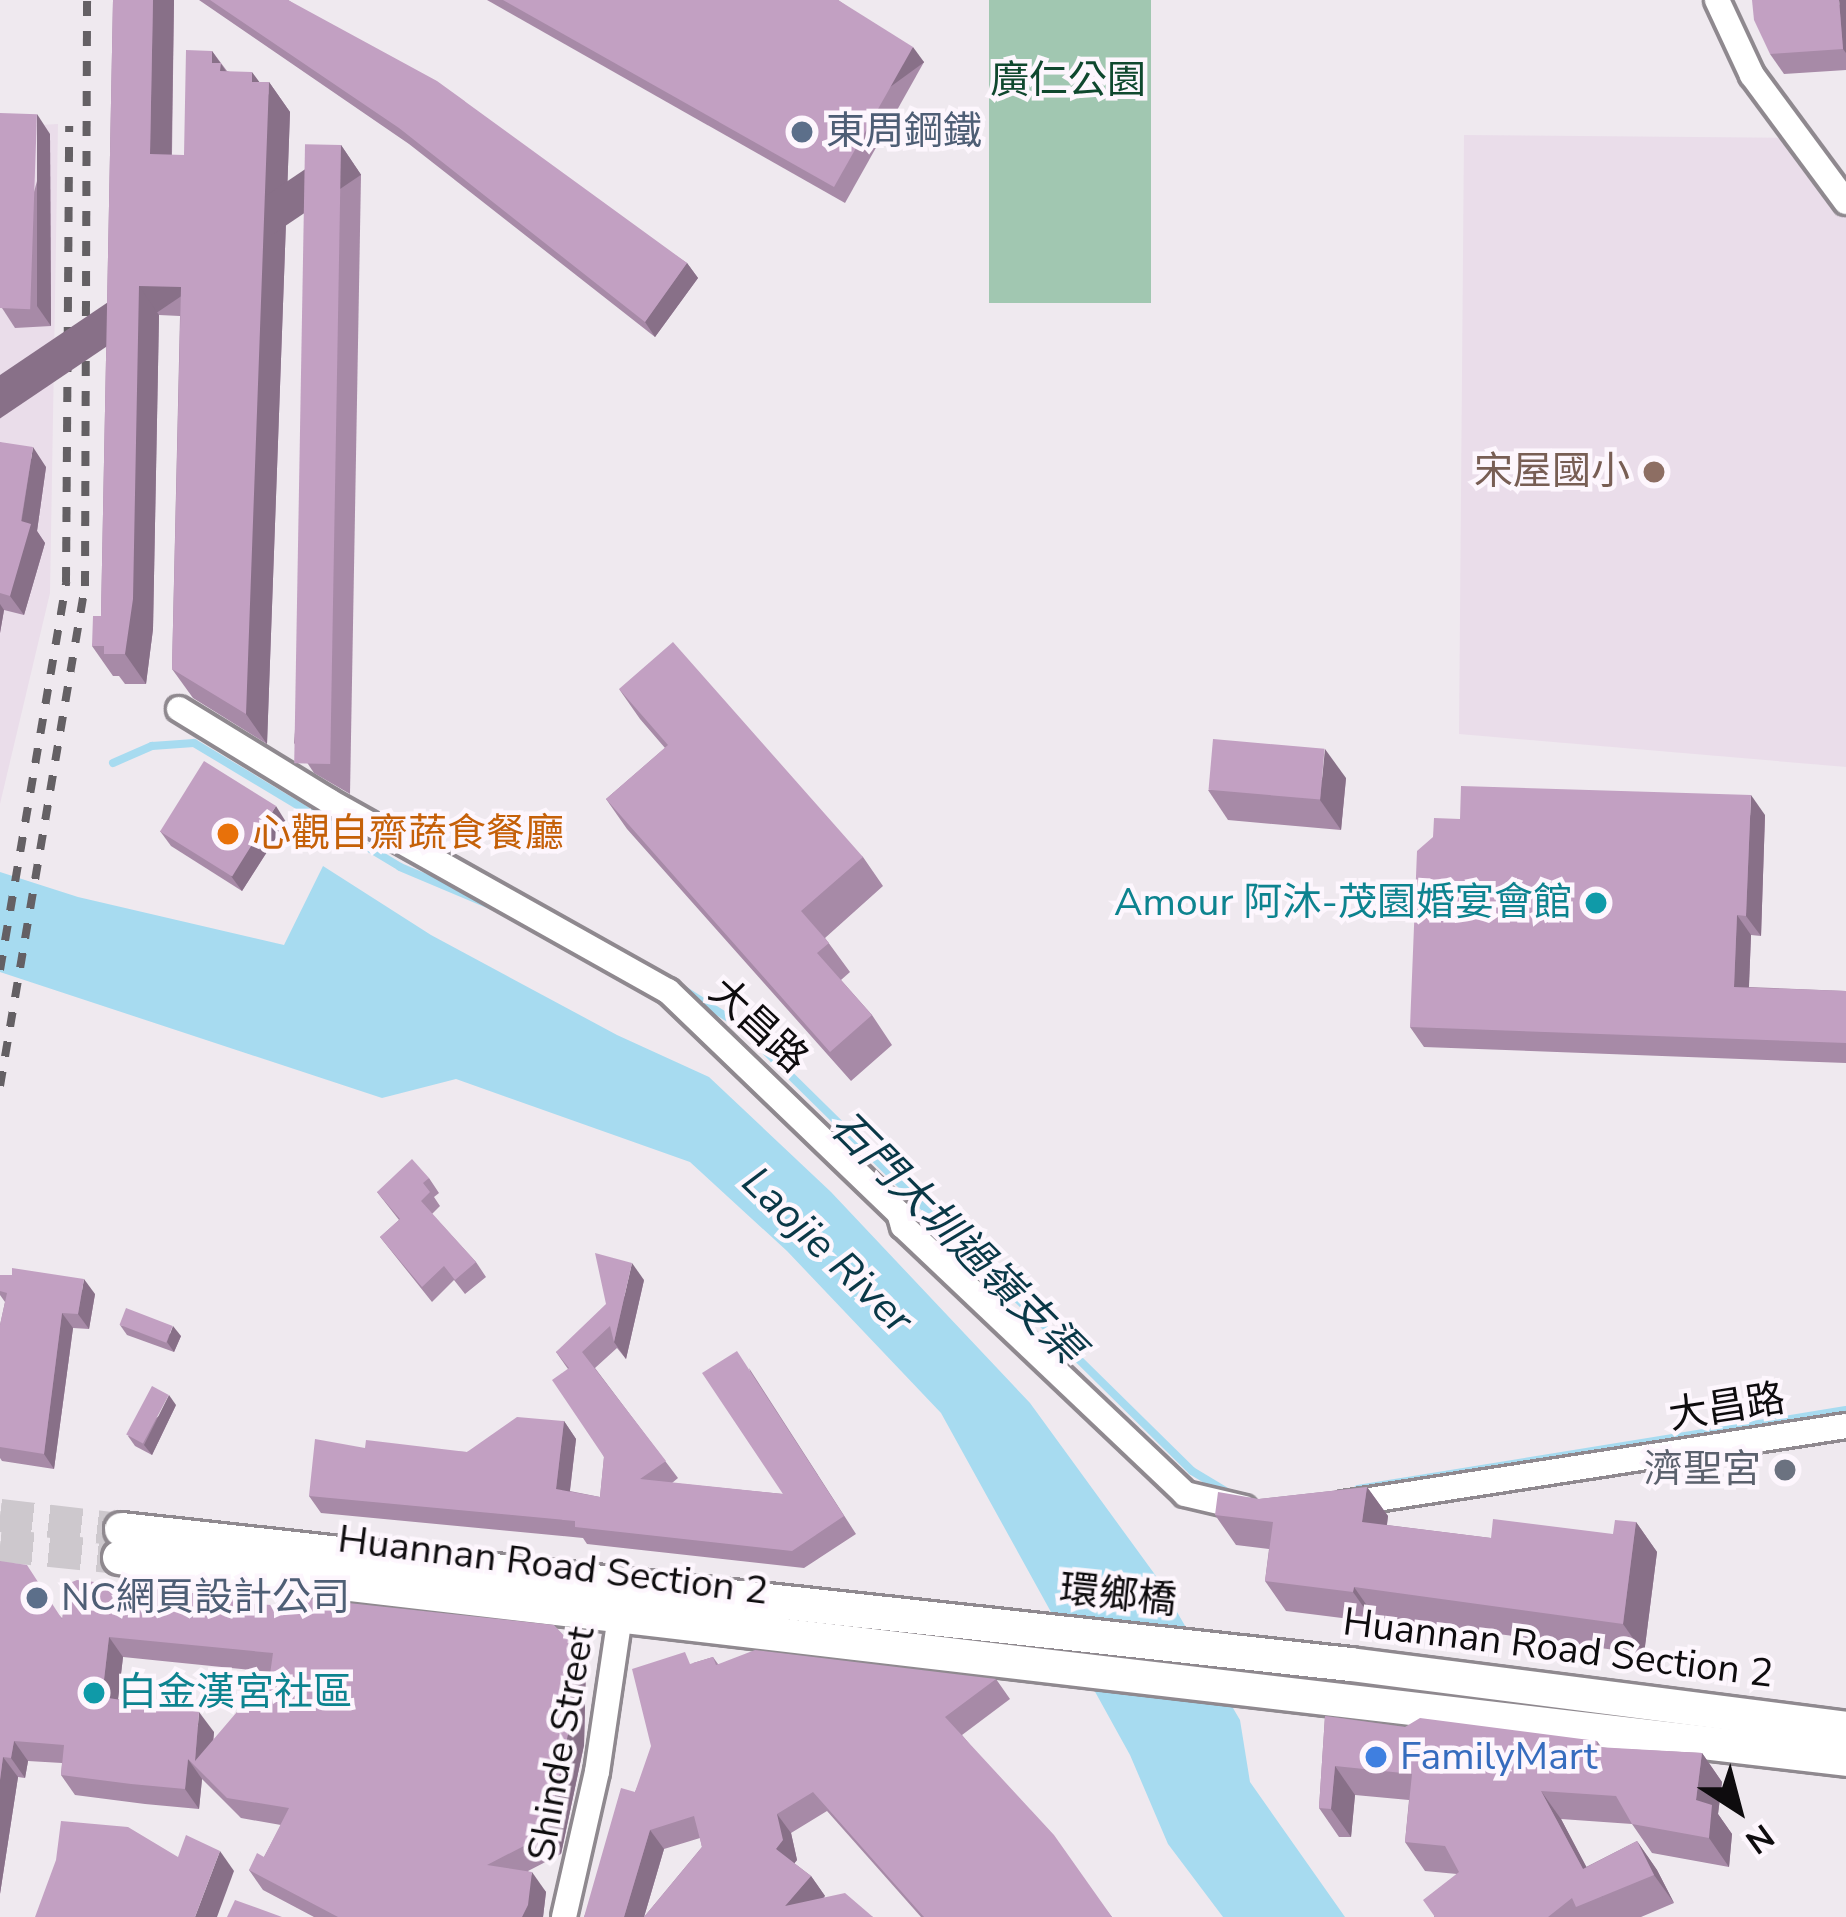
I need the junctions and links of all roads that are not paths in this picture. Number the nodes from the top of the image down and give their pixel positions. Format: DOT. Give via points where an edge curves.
graph roads {
  1 [pos="1717,0"];
  2 [pos="1846,202"];
  3 [pos="179,709"];
  4 [pos="1846,1426"];
  5 [pos="1324,1507"];
  6 [pos="1278,1512"];
  7 [pos="120,1543"];
  8 [pos="294,1562"];
  9 [pos="625,1582"];
  10 [pos="619,1619"];
  11 [pos="966,1621"];
  12 [pos="1259,1654"];
  13 [pos="977,1659"];
  14 [pos="1267,1691"];
  15 [pos="1846,1729"];
  16 [pos="1846,1759"];
  17 [pos="564,1917"];
  1 -- 2 [label="street" via="1752,75"];
  3 -- 6 [label="street, 大昌路" via="668,991 1185,1494"];
  4 -- 5 [label="street, 大昌路"];
  7 -- 8 [label="main road, Huannan Road Section 2"];
  8 -- 9 [label="main road, Huannan Road Section 2"];
  8 -- 10 [label="main road, Huannan Road Section 2"];
  9 -- 10 [label="street, Shinde Street"];
  9 -- 11 [label="main road, Huannan Road Section 2"];
  10 -- 13 [label="main road, Huannan Road Section 2"];
  10 -- 17 [label="street, Shinde Street" via="598,1772"];
  11 -- 12 [label="main road, 環鄉橋"];
  12 -- 15 [label="main road, Huannan Road Section 2"];
  13 -- 14 [label="main road, 環鄉橋"];
  14 -- 16 [label="main road, Huannan Road Section 2"];
}
